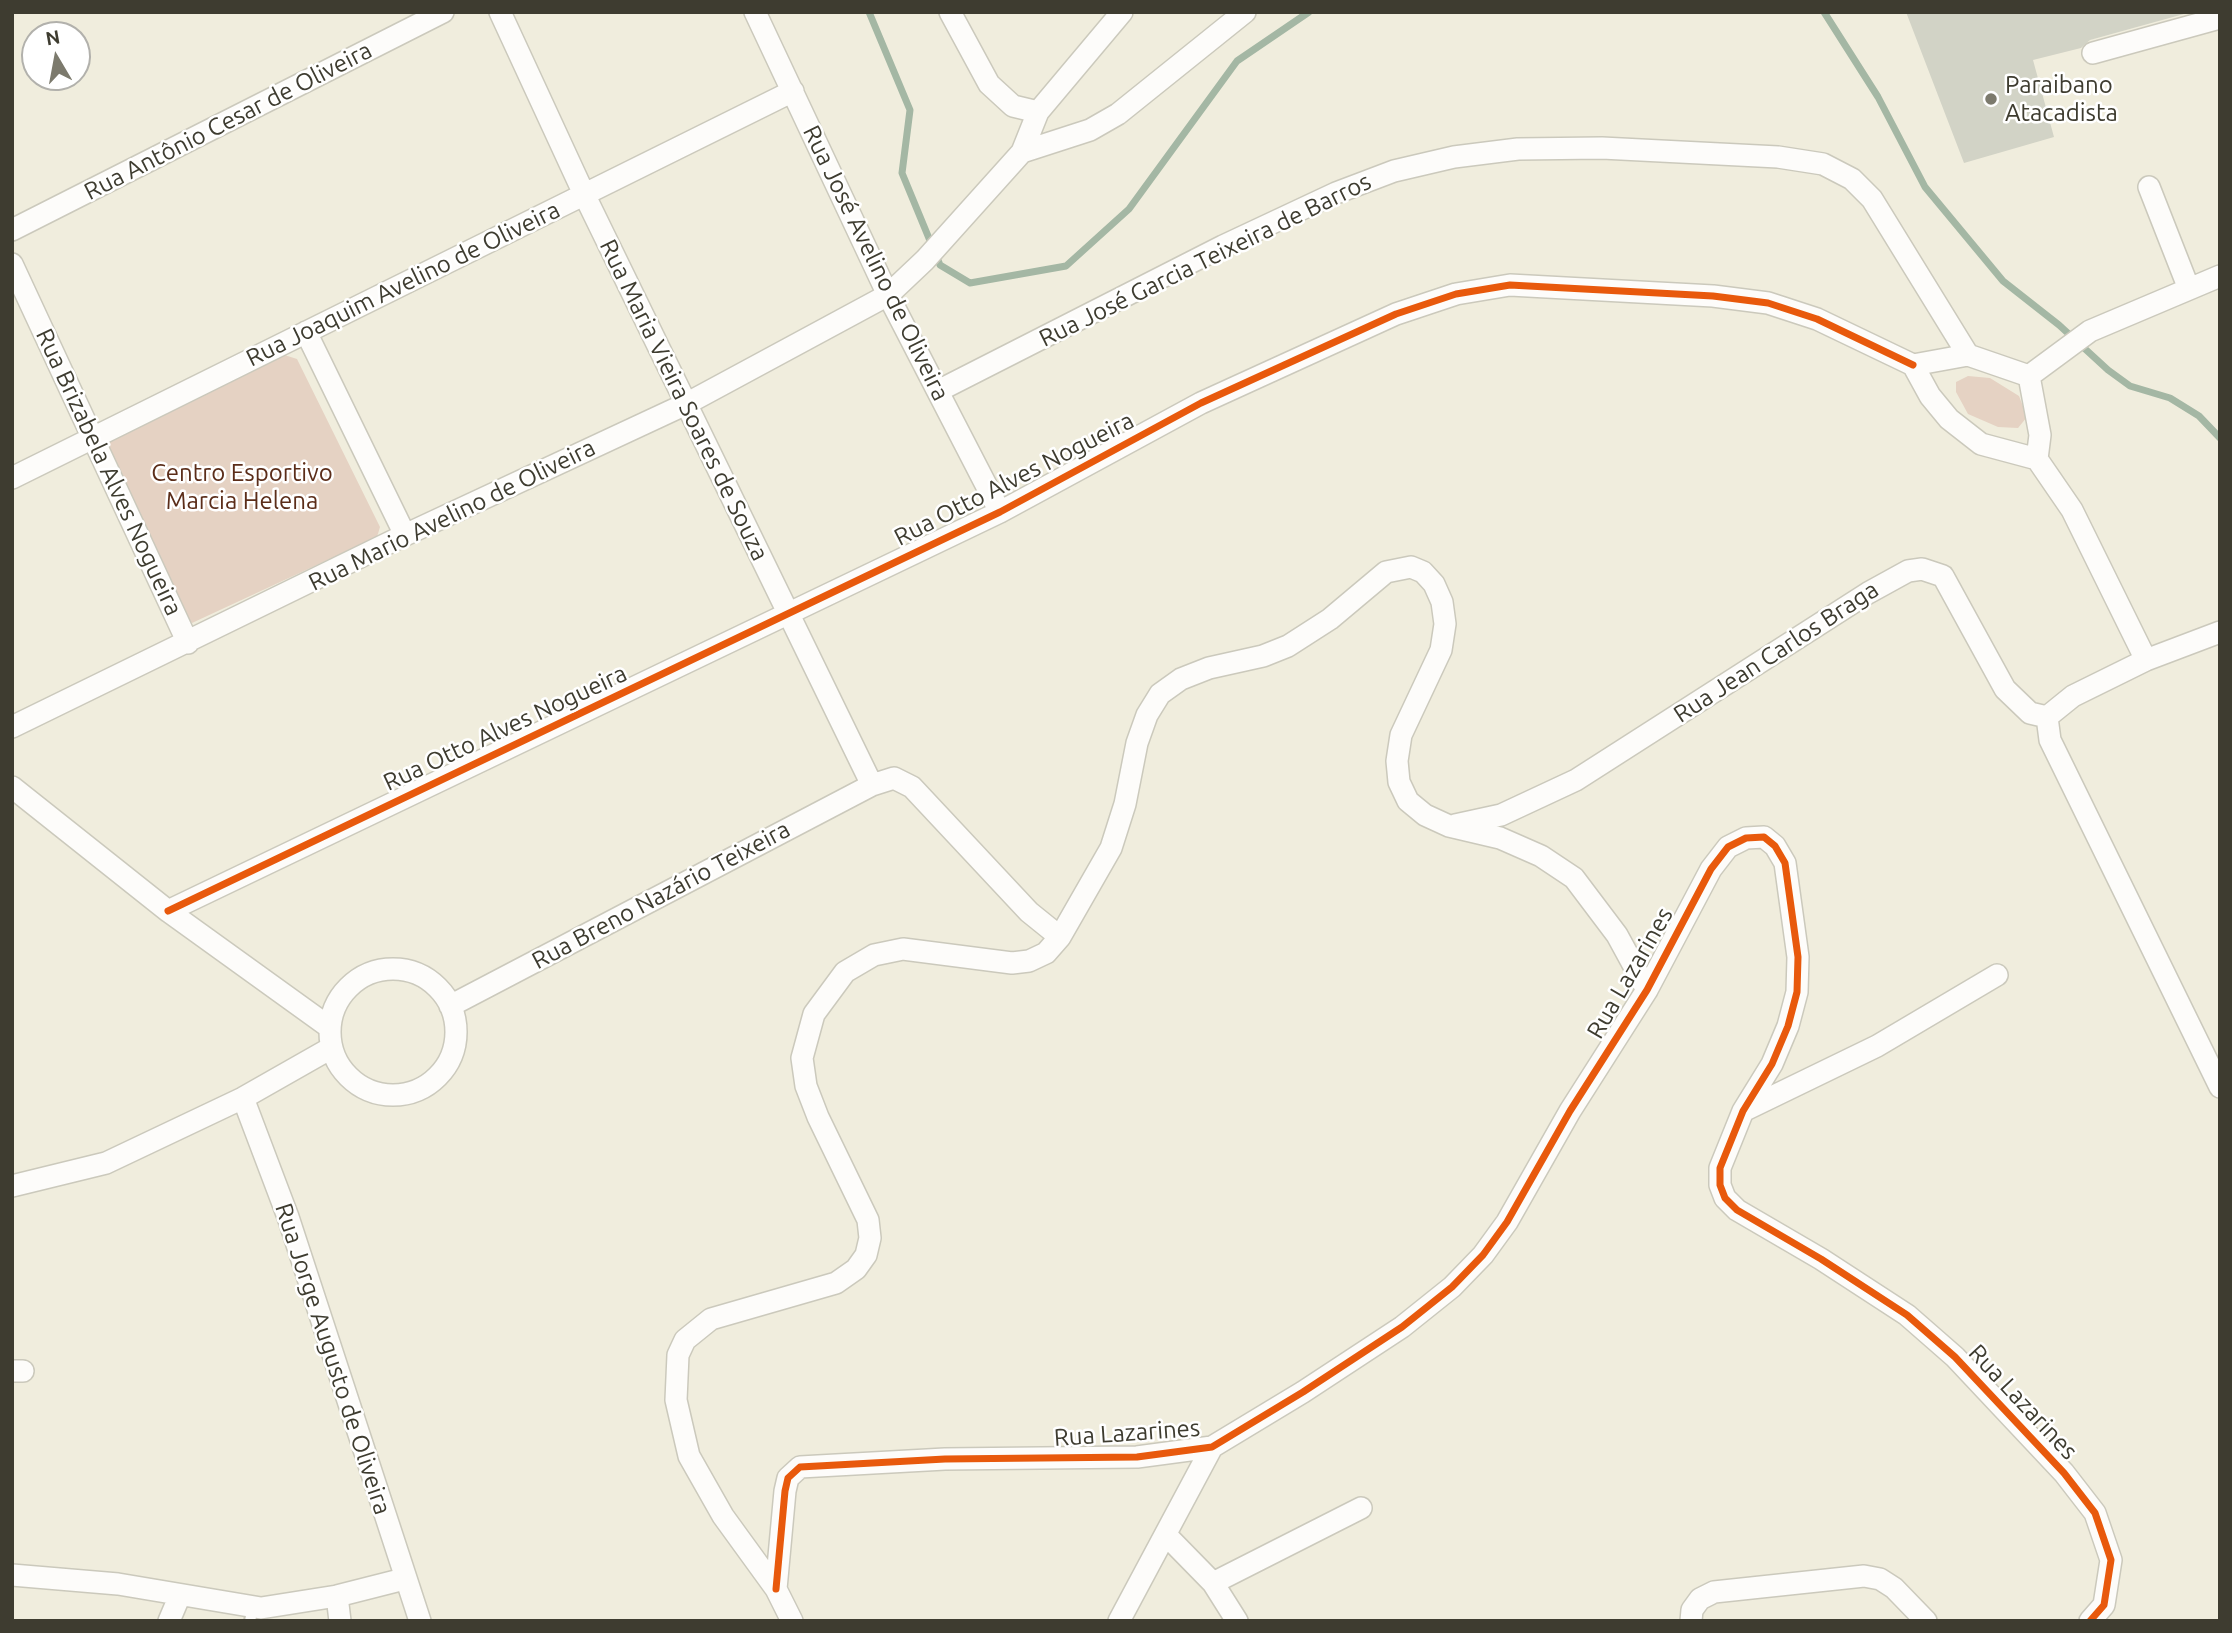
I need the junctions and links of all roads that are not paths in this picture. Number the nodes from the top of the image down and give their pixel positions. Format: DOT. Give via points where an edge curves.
graph roads {
  1 [pos="443,12"];
  2 [pos="500,12"];
  3 [pos="755,12"];
  4 [pos="950,12"];
  5 [pos="1122,12"];
  6 [pos="1245,12"];
  7 [pos="2220,18"];
  8 [pos="2093,53"];
  9 [pos="793,91"];
  10 [pos="1038,112"];
  11 [pos="1022,152"];
  12 [pos="2149,187"];
  13 [pos="584,194"];
  14 [pos="12,230"];
  15 [pos="12,264"];
  16 [pos="2220,276"];
  17 [pos="2189,289"];
  18 [pos="888,295"];
  19 [pos="306,332"];
  20 [pos="1968,355"];
  21 [pos="1913,365"];
  22 [pos="2029,376"];
  23 [pos="938,391"];
  24 [pos="686,404"];
  25 [pos="93,438"];
  26 [pos="2037,459"];
  27 [pos="12,478"];
  28 [pos="1000,512"];
  29 [pos="405,535"];
  30 [pos="788,615"];
  31 [pos="2220,632"];
  32 [pos="188,643"];
  33 [pos="2146,660"];
  34 [pos="2047,717"];
  35 [pos="12,727"];
  36 [pos="872,785"];
  37 [pos="12,787"];
  38 [pos="1449,826"];
  39 [pos="168,911"];
  40 [pos="1060,937"];
  41 [pos="1997,975"];
  42 [pos="1647,990"];
  43 [pos="450,1006"];
  44 [pos="330,1037"];
  45 [pos="2220,1087"];
  46 [pos="243,1098"];
  47 [pos="1743,1111"];
  48 [pos="12,1186"];
  49 [pos="1212,1447"];
  50 [pos="1361,1508"];
  51 [pos="1167,1535"];
  52 [pos="12,1575"];
  53 [pos="404,1579"];
  54 [pos="1213,1583"];
  55 [pos="776,1588"];
  56 [pos="180,1595"];
  57 [pos="337,1596"];
  58 [pos="252,1614"];
  59 [pos="169,1621"];
  60 [pos="340,1621"];
  61 [pos="419,1621"];
  62 [pos="792,1621"];
  63 [pos="1119,1621"];
  64 [pos="1237,1621"];
  65 [pos="1691,1621"];
  66 [pos="1926,1621"];
  67 [pos="2090,1621"];
  1 -- 14 [label="street, Rua Antônio Cesar de Oliveira"];
  2 -- 13 [label="street, Rua Maria Vieira Soares de Souza"];
  3 -- 9 [label="street, Rua José Avelino de Oliveira"];
  4 -- 10 [label="street" via="995,90 1013,106"];
  5 -- 10 [label="street"];
  6 -- 11 [label="street" via="1118,114 1090,130"];
  7 -- 8 [label="street"];
  9 -- 13 [label="street, Rua Joaquim Avelino de Oliveira"];
  9 -- 18 [label="street, Rua José Avelino de Oliveira"];
  10 -- 11 [label="street"];
  11 -- 18 [label="street, Rua Mario Avelino de Oliveira"];
  12 -- 17 [label="street"];
  13 -- 19 [label="street, Rua Joaquim Avelino de Oliveira"];
  13 -- 24 [label="street, Rua Maria Vieira Soares de Souza"];
  15 -- 25 [label="street, Rua Brizabela Alves Nogueira"];
  16 -- 17 [label="street"];
  17 -- 22 [label="street" via="2090,331"];
  18 -- 23 [label="street, Rua José Avelino de Oliveira"];
  18 -- 24 [label="street, Rua Mario Avelino de Oliveira"];
  19 -- 25 [label="street, Rua Joaquim Avelino de Oliveira"];
  19 -- 29 [label="street"];
  20 -- 21 [label="street"];
  20 -- 22 [label="street"];
  20 -- 23 [label="street, Rua José Garcia Teixeira de Barros" via="1872,199 1852,178 1823,164 1779,157 1602,148 1518,149 1394,171 1336,193"];
  21 -- 26 [label="street" via="1930,396 1981,444"];
  21 -- 28 [label="street, Rua Otto Alves Nogueira" via="1817,319 1768,303 1522,286 1455,294 1396,314 1213,397"];
  22 -- 26 [label="street" via="2040,435"];
  23 -- 28 [label="street, Rua José Avelino de Oliveira"];
  24 -- 29 [label="street, Rua Mario Avelino de Oliveira"];
  24 -- 30 [label="street, Rua Maria Vieira Soares de Souza"];
  25 -- 27 [label="street, Rua Joaquim Avelino de Oliveira"];
  25 -- 32 [label="street, Rua Brizabela Alves Nogueira"];
  26 -- 33 [label="street" via="2085,532"];
  28 -- 30 [label="street, Rua Otto Alves Nogueira"];
  29 -- 32 [label="street, Rua Mario Avelino de Oliveira"];
  30 -- 36 [label="street, Rua Maria Vieira Soares de Souza"];
  30 -- 39 [label="street, Rua Otto Alves Nogueira"];
  31 -- 33 [label="street"];
  32 -- 35 [label="street, Rua Mario Avelino de Oliveira"];
  33 -- 34 [label="street" via="2073,695"];
  34 -- 38 [label="street, Rua Jean Carlos Braga" via="2030,713 2005,689 1943,576 1922,569 1908,571 1576,780 1501,815"];
  34 -- 45 [label="street" via="2050,740"];
  36 -- 40 [label="street" via="894,778 912,787 1029,912"];
  36 -- 43 [label="street, Rua Breno Nazário Teixeira"];
  37 -- 39 [label="street"];
  38 -- 40 [label="street" via="1408,801 1399,782 1401,735 1441,650 1445,624 1434,584 1423,572 1399,568 1375,580 1330,619 1288,646 1209,668 1160,694 1137,743 1111,848"];
  38 -- 42 [label="street" via="1500,838 1541,856 1573,878 1617,935"];
  39 -- 44 [label="street"];
  40 -- 55 [label="street" via="1046,953 1012,963 903,949 874,955 845,972 814,1014 802,1058 806,1086 868,1220 866,1255 836,1283 712,1320 685,1340 675,1372 683,1435 698,1476"];
  41 -- 47 [label="street" via="1877,1046"];
  42 -- 47 [label="street, Rua Lazarines" via="1711,869 1728,847 1746,838 1764,837 1775,846 1785,863 1798,957 1797,992 1772,1065"];
  42 -- 49 [label="street, Rua Lazarines" via="1507,1222 1475,1263 1402,1327"];
  43 -- 44 [label="street" via="439,989 422,976 382,970 362,977 346,990 335,1007"];
  43 -- 44 [label="street" via="456,1026 454,1047 432,1082 414,1092 383,1094 354,1082 340,1067"];
  44 -- 46 [label="street"];
  46 -- 48 [label="street" via="106,1163"];
  46 -- 53 [label="street, Rua Jorge Augusto de Oliveira" via="306,1268"];
  47 -- 67 [label="street, Rua Lazarines" via="1720,1168 1725,1198 1737,1210 1907,1315 1955,1357 2046,1453 2095,1513 2111,1560 2104,1605"];
  49 -- 51 [label="street"];
  49 -- 55 [label="street, Rua Lazarines" via="1137,1457 800,1467 788,1478 785,1491"];
  50 -- 54 [label="street"];
  51 -- 54 [label="street"];
  51 -- 63 [label="street"];
  52 -- 56 [label="street" via="118,1584"];
  53 -- 57 [label="street"];
  53 -- 61 [label="street, Rua Jorge Augusto de Oliveira"];
  54 -- 64 [label="street"];
  55 -- 62 [label="street"];
  56 -- 58 [label="street"];
  56 -- 59 [label="street"];
  57 -- 58 [label="street"];
  57 -- 60 [label="street"];
  65 -- 66 [label="street" via="1700,1598 1714,1591 1864,1576 1894,1588"];
}
